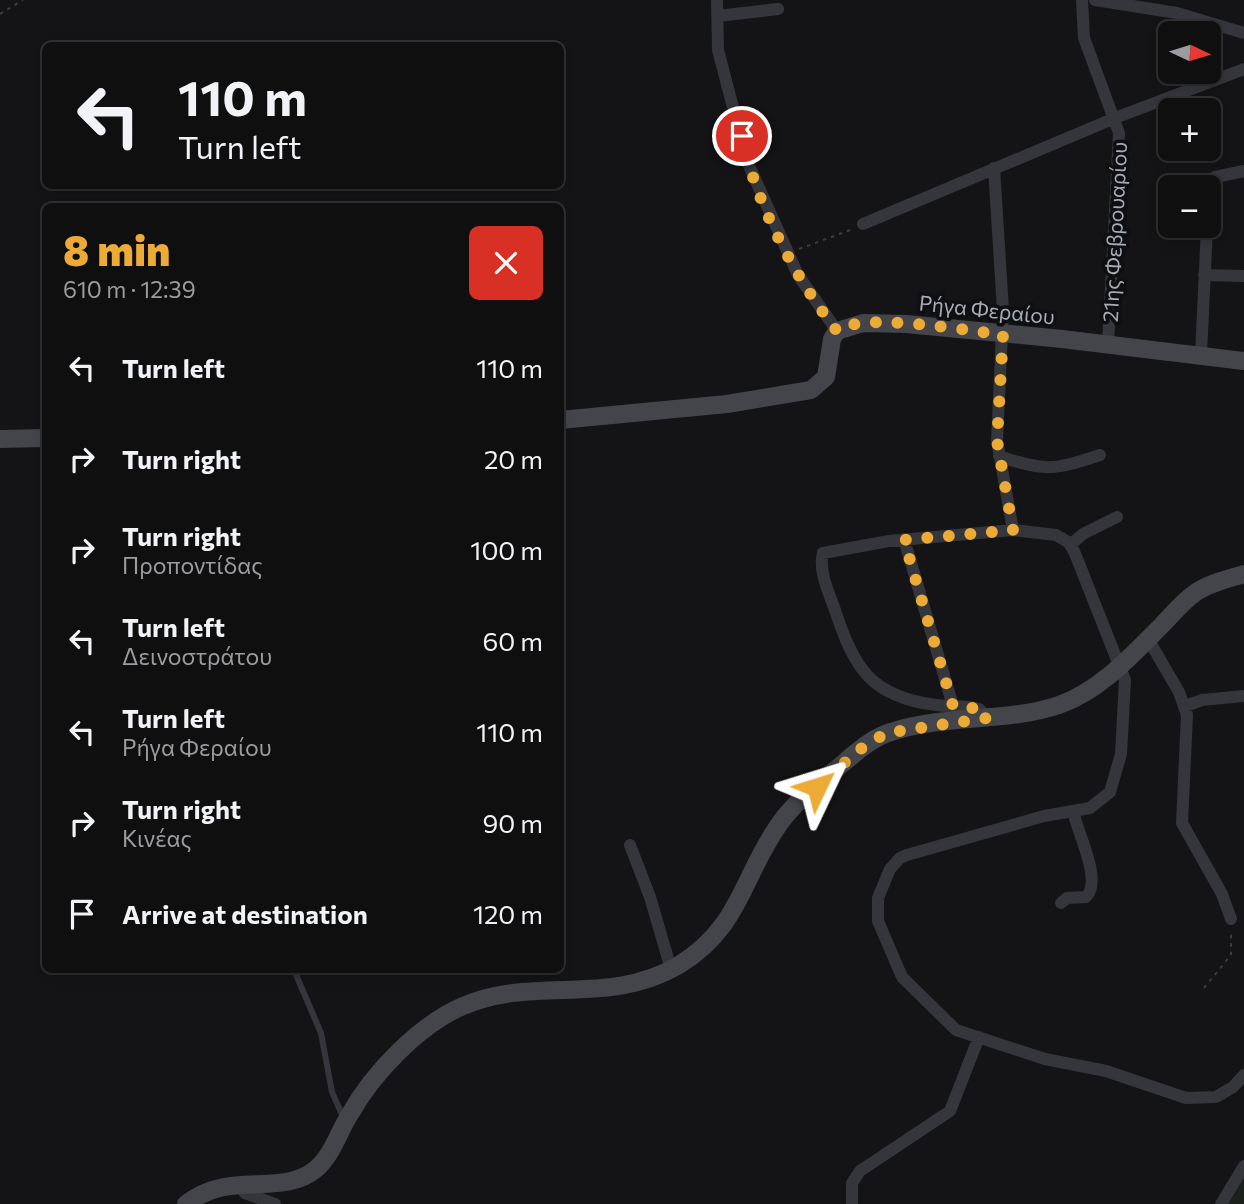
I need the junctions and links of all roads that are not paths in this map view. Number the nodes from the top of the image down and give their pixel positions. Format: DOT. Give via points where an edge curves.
graph roads {
  1 [pos="717,0"];
  2 [pos="1082,0"];
  3 [pos="1095,0"];
  4 [pos="778,9"];
  5 [pos="718,16"];
  6 [pos="1244,33"];
  7 [pos="1244,69"];
  8 [pos="1115,118"];
  9 [pos="994,168"];
  10 [pos="1244,171"];
  11 [pos="1221,176"];
  12 [pos="863,224"];
  13 [pos="1206,238"];
  14 [pos="1204,275"];
  15 [pos="1244,276"];
  16 [pos="837,331"];
  17 [pos="1003,335"];
  18 [pos="1108,344"];
  19 [pos="1201,355"];
  20 [pos="1244,361"];
  21 [pos="564,420"];
  22 [pos="42,438"];
  23 [pos="0,439"];
  24 [pos="1100,455"];
  25 [pos="999,456"];
  26 [pos="1117,517"];
  27 [pos="1013,530"];
  28 [pos="904,540"];
  29 [pos="1069,543"];
  30 [pos="1244,574"];
  31 [pos="1148,639"];
  32 [pos="1121,666"];
  33 [pos="1244,696"];
  34 [pos="953,706"];
  35 [pos="1185,706"];
  36 [pos="987,718"];
  37 [pos="1073,811"];
  38 [pos="630,845"];
  39 [pos="1061,903"];
  40 [pos="1231,919"];
  41 [pos="671,969"];
  42 [pos="295,973"];
  43 [pos="979,1037"];
  44 [pos="1244,1075"];
  45 [pos="345,1121"];
  46 [pos="1244,1166"];
  47 [pos="238,1184"];
  48 [pos="186,1204"];
  49 [pos="275,1204"];
  50 [pos="852,1204"];
  51 [pos="1221,1204"];
  1 -- 5 [label="street"];
  2 -- 8 [label="street, 21ης Φεβρουαρίου" via="1084,38"];
  3 -- 6 [label="street" via="1177,13"];
  4 -- 5 [label="street"];
  5 -- 16 [label="street" via="718,50 747,161 788,253"];
  7 -- 8 [label="street"];
  8 -- 9 [label="street"];
  8 -- 18 [label="street, 21ης Φεβρουαρίου" via="1119,133"];
  9 -- 12 [label="street"];
  9 -- 17 [label="street"];
  10 -- 11 [label="street"];
  13 -- 14 [label="street"];
  14 -- 15 [label="street"];
  14 -- 19 [label="street"];
  16 -- 17 [label="street, Ρήγα Φεραίου" via="851,324 878,322"];
  16 -- 21 [label="street" via="826,377 811,390 727,404"];
  17 -- 18 [label="street, Ρήγα Φεραίου"];
  17 -- 25 [label="street"];
  18 -- 19 [label="street, Ρήγα Φεραίου"];
  19 -- 20 [label="street, Ρήγα Φεραίου"];
  22 -- 23 [label="street"];
  24 -- 25 [label="street" via="1055,469"];
  25 -- 27 [label="street"];
  26 -- 29 [label="street"];
  27 -- 28 [label="street"];
  27 -- 29 [label="street" via="1056,535"];
  28 -- 34 [label="street"];
  28 -- 34 [label="street" via="823,553 824,577 842,632 870,681 905,698"];
  29 -- 32 [label="street"];
  30 -- 31 [label="street" via="1191,595"];
  31 -- 32 [label="street"];
  31 -- 35 [label="street"];
  32 -- 36 [label="street" via="1061,704"];
  32 -- 37 [label="street" via="1124,710 1116,780 1103,801"];
  33 -- 35 [label="street"];
  34 -- 36 [label="street" via="982,709"];
  35 -- 40 [label="street" via="1182,822"];
  36 -- 41 [label="street" via="892,731 859,750 788,813 724,926"];
  37 -- 39 [label="street" via="1093,885 1086,897"];
  37 -- 43 [label="street" via="900,858 882,886 877,921 902,977 956,1030"];
  38 -- 41 [label="street"];
  41 -- 45 [label="street" via="623,988 517,991 461,1007 394,1059"];
  42 -- 45 [label="lane" via="321,1033 332,1092"];
  43 -- 44 [label="street" via="1186,1098 1222,1095"];
  43 -- 50 [label="street" via="950,1111 864,1167 852,1183"];
  45 -- 47 [label="street" via="331,1151 309,1174 284,1183"];
  46 -- 51 [label="street"];
  47 -- 48 [label="street" via="204,1193"];
  47 -- 49 [label="street" via="245,1193"];
}
